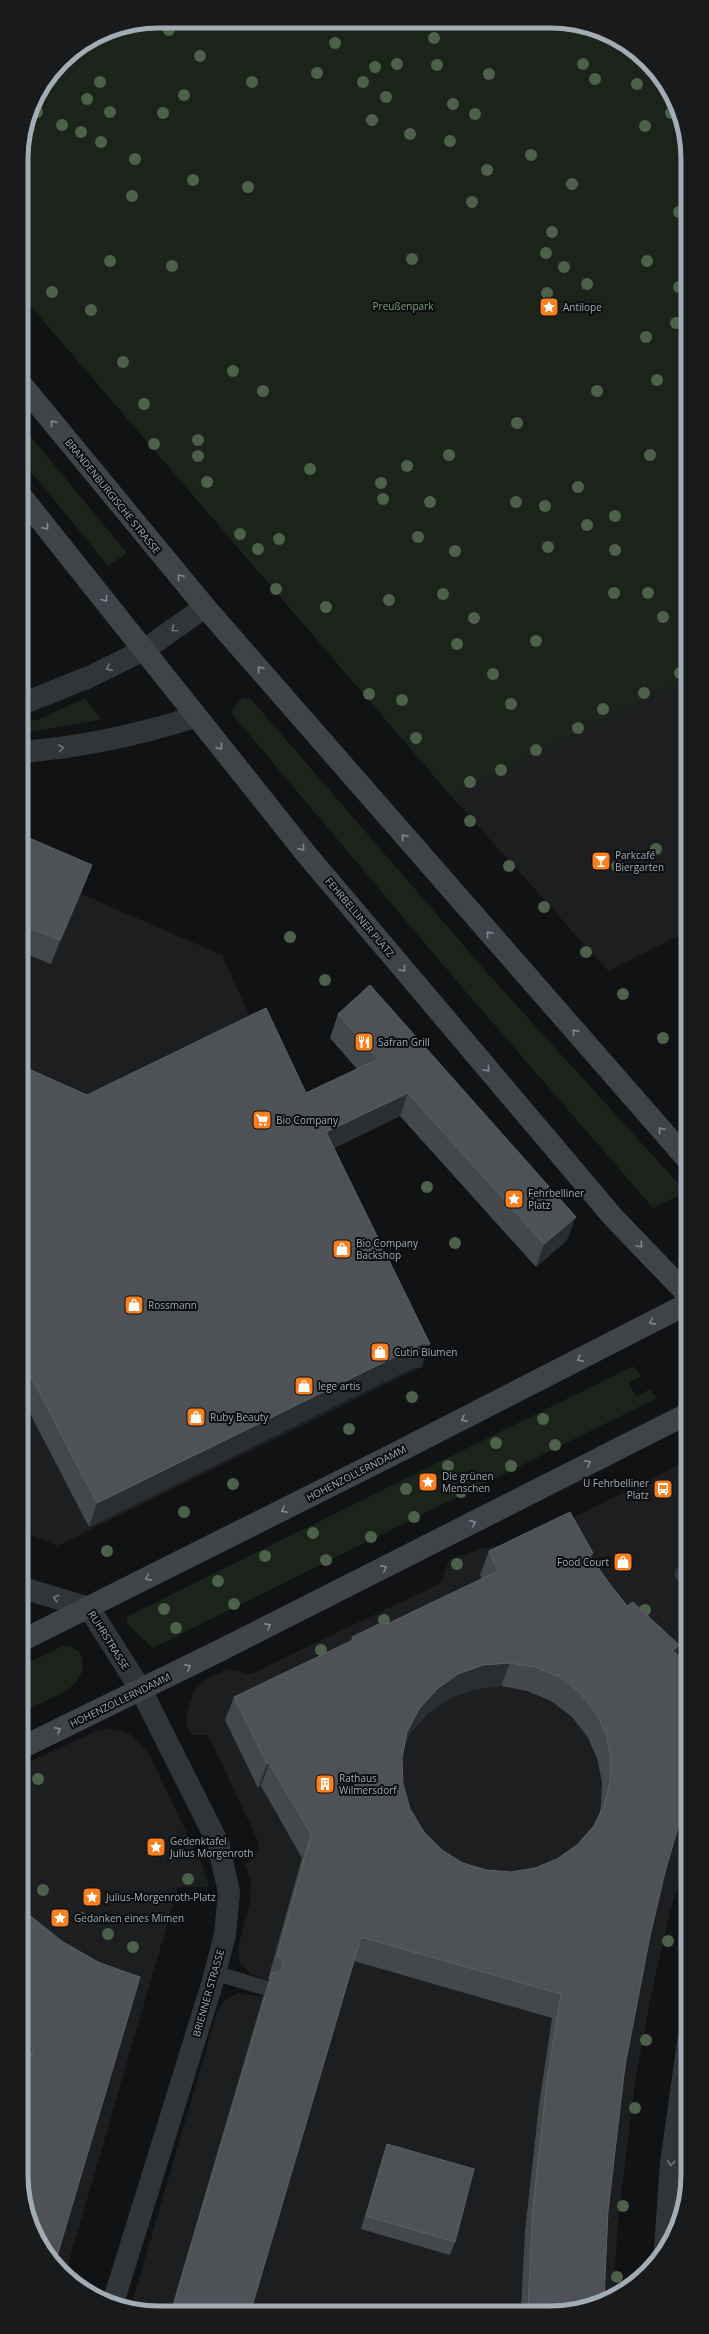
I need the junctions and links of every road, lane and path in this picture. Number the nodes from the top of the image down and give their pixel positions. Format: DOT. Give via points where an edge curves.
graph roads {
  1 [pos="28,392"];
  2 [pos="28,505"];
  3 [pos="205,607"];
  4 [pos="144,650"];
  5 [pos="28,702"];
  6 [pos="195,717"];
  7 [pos="28,751"];
  8 [pos="681,1152"];
  9 [pos="681,1288"];
  10 [pos="681,1307"];
  11 [pos="681,1417"];
  12 [pos="28,1590"];
  13 [pos="89,1608"];
  14 [pos="28,1638"];
  15 [pos="141,1690"];
  16 [pos="28,1745"];
  17 [pos="215,1973"];
  18 [pos="266,1988"];
  19 [pos="681,2092"];
  20 [pos="666,2237"];
  21 [pos="115,2298"];
  3 -- 1 [label="main road, BRANDENBURGISCHE STRASSE, one-way"];
  2 -- 4 [label="main road, one-way"];
  3 -- 4 [label="street, one-way"];
  8 -- 3 [label="main road, one-way"];
  4 -- 5 [label="street, one-way" via="89,677"];
  4 -- 6 [label="main road"];
  7 -- 6 [label="street, one-way" via="130,736"];
  6 -- 9 [label="main road, FEHRBELLINER PLATZ, one-way" via="307,855 613,1217"];
  10 -- 13 [label="main road, HOHENZOLLERNDAMM, one-way"];
  15 -- 11 [label="main road, HOHENZOLLERNDAMM, one-way"];
  13 -- 12 [label="street, RUHRSTRASSE, one-way"];
  13 -- 14 [label="main road, HOHENZOLLERNDAMM"];
  13 -- 15 [label="street, RUHRSTRASSE"];
  16 -- 15 [label="main road, HOHENZOLLERNDAMM, one-way"];
  15 -- 17 [label="street, BRIENNER STRASSE" via="218,1844 229,1892 225,1935"];
  17 -- 18 [label="lane"];
  17 -- 21 [label="street, BRIENNER STRASSE"];
  19 -- 20 [label="street, one-way" via="671,2163"];
}
